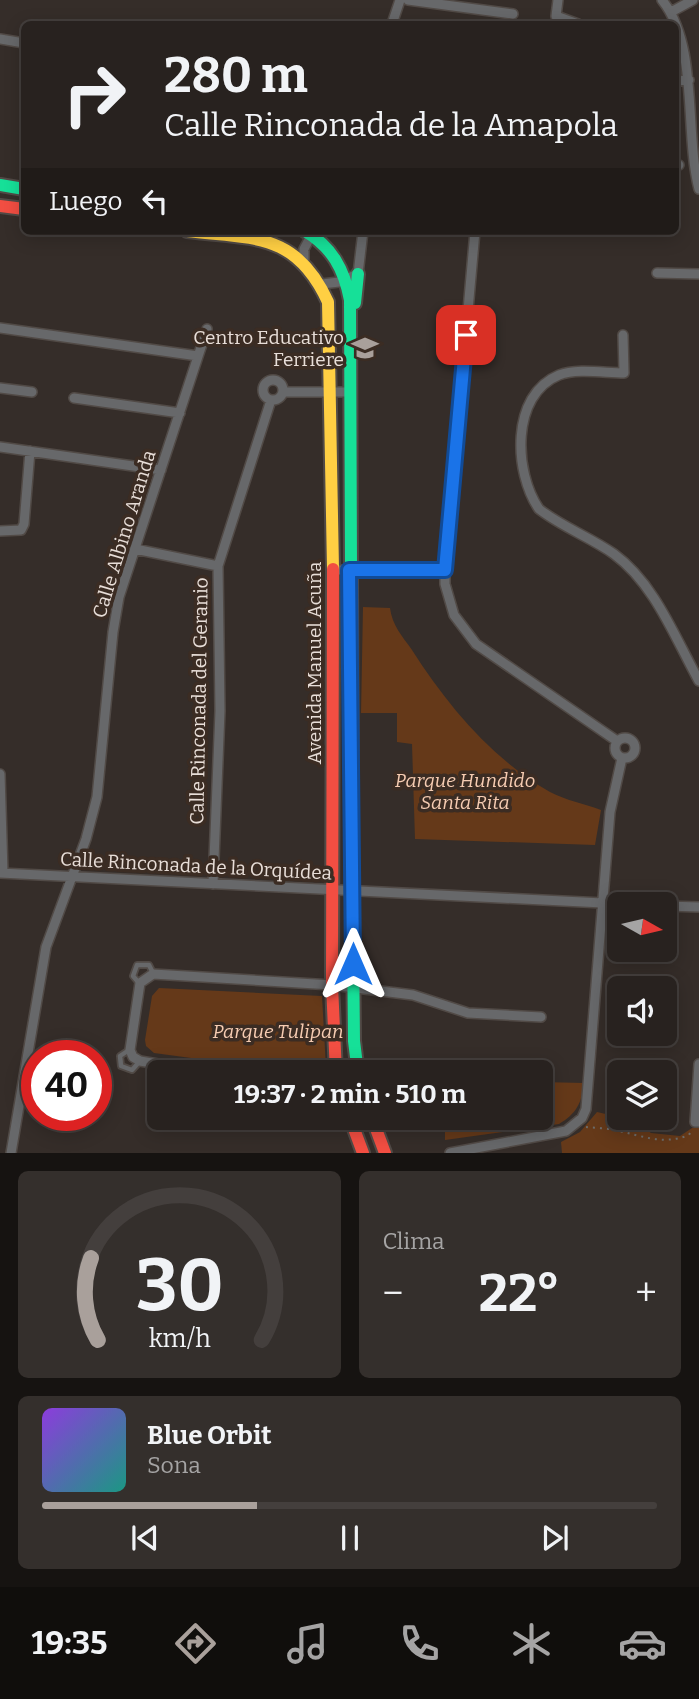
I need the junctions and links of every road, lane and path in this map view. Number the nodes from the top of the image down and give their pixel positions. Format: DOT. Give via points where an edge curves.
graph roads {
  1 [pos="400,0"];
  2 [pos="408,0"];
  3 [pos="558,0"];
  4 [pos="662,0"];
  5 [pos="693,0"];
  6 [pos="671,12"];
  7 [pos="513,14"];
  8 [pos="393,21"];
  9 [pos="570,21"];
  10 [pos="675,21"];
  11 [pos="679,30"];
  12 [pos="0,39"];
  13 [pos="21,42"];
  14 [pos="689,80"];
  15 [pos="679,81"];
  16 [pos="0,185"];
  17 [pos="21,188"];
  18 [pos="699,189"];
  19 [pos="0,206"];
  20 [pos="21,209"];
  21 [pos="216,235"];
  22 [pos="309,235"];
  23 [pos="313,235"];
  24 [pos="361,235"];
  25 [pos="475,235"];
  26 [pos="304,260"];
  27 [pos="657,272"];
  28 [pos="699,274"];
  29 [pos="352,277"];
  30 [pos="322,284"];
  31 [pos="0,328"];
  32 [pos="207,329"];
  33 [pos="623,335"];
  34 [pos="198,356"];
  35 [pos="0,388"];
  36 [pos="331,391"];
  37 [pos="32,392"];
  38 [pos="283,392"];
  39 [pos="349,392"];
  40 [pos="74,398"];
  41 [pos="271,400"];
  42 [pos="180,413"];
  43 [pos="0,447"];
  44 [pos="30,451"];
  45 [pos="161,470"];
  46 [pos="0,531"];
  47 [pos="135,549"];
  48 [pos="218,566"];
  49 [pos="333,569"];
  50 [pos="349,570"];
  51 [pos="445,570"];
  52 [pos="699,681"];
  53 [pos="617,741"];
  54 [pos="622,758"];
  55 [pos="0,774"];
  56 [pos="2,873"];
  57 [pos="71,877"];
  58 [pos="212,884"];
  59 [pos="334,890"];
  60 [pos="352,891"];
  61 [pos="603,903"];
  62 [pos="607,903"];
  63 [pos="677,907"];
  64 [pos="699,908"];
  65 [pos="153,974"];
  66 [pos="140,983"];
  67 [pos="332,985"];
  68 [pos="353,989"];
  69 [pos="541,1017"];
  70 [pos="130,1049"];
  71 [pos="335,1060"];
  72 [pos="356,1060"];
  73 [pos="140,1061"];
  74 [pos="147,1062"];
  75 [pos="699,1064"];
  76 [pos="697,1122"];
  77 [pos="574,1126"];
  78 [pos="354,1130"];
  79 [pos="376,1130"];
  80 [pos="11,1153"];
  81 [pos="363,1153"];
  82 [pos="385,1153"];
  83 [pos="450,1153"];
  1 -- 8 [label="street"];
  2 -- 7 [label="street"];
  3 -- 9 [label="street" via="556,16"];
  4 -- 6 [label="street"];
  5 -- 6 [label="street"];
  6 -- 10 [label="street"];
  11 -- 14 [label="street"];
  12 -- 13 [label="street"];
  14 -- 15 [label="street"];
  14 -- 18 [label="street"];
  16 -- 17 [label="street"];
  19 -- 20 [label="street"];
  21 -- 26 [label="street" via="273,243"];
  22 -- 26 [label="street"];
  23 -- 29 [label="street"];
  24 -- 29 [label="street"];
  25 -- 51 [label="street"];
  26 -- 30 [label="street, Avenida Manuel Acuña"];
  27 -- 28 [label="street"];
  29 -- 30 [label="street"];
  29 -- 39 [label="street, Avenida Manuel Acuña"];
  30 -- 36 [label="street, Avenida Manuel Acuña" via="330,318"];
  31 -- 34 [label="street"];
  32 -- 34 [label="street, Calle Albino Aranda"];
  33 -- 52 [label="street" via="624,373 560,375 534,395 525,417 523,467 539,509 630,568"];
  34 -- 42 [label="street, Calle Albino Aranda"];
  35 -- 37 [label="street"];
  36 -- 38 [label="street"];
  36 -- 39 [label="street"];
  36 -- 49 [label="street, Avenida Manuel Acuña"];
  38 -- 41 [label="street"];
  38 -- 41 [label="street" via="275,381 266,384 264,394"];
  39 -- 50 [label="street, Avenida Manuel Acuña"];
  40 -- 42 [label="street"];
  41 -- 48 [label="street, Calle Rinconada del Geranio"];
  42 -- 45 [label="street, Calle Albino Aranda"];
  43 -- 44 [label="street"];
  44 -- 45 [label="street"];
  44 -- 46 [label="street" via="24,524 21,530"];
  45 -- 47 [label="street, Calle Albino Aranda"];
  47 -- 48 [label="street"];
  47 -- 57 [label="street, Calle Albino Aranda" via="113,632 97,797"];
  48 -- 58 [label="street, Calle Rinconada del Geranio" via="220,710"];
  49 -- 50 [label="street"];
  49 -- 59 [label="street, Avenida Manuel Acuña"];
  50 -- 51 [label="street"];
  50 -- 60 [label="street, Avenida Manuel Acuña"];
  51 -- 53 [label="street" via="454,615 477,644"];
  53 -- 54 [label="street" via="614,748"];
  53 -- 54 [label="street" via="629,737 634,741 634,754"];
  54 -- 61 [label="street" via="610,812"];
  55 -- 56 [label="street"];
  56 -- 57 [label="street, Calle Rinconada de la Orquídea"];
  57 -- 58 [label="street, Calle Rinconada de la Orquídea"];
  57 -- 80 [label="street, Calle Albino Aranda" via="43,960"];
  58 -- 59 [label="street, Calle Rinconada de la Orquídea"];
  59 -- 60 [label="street, Calle Rinconada de la Orquídea"];
  59 -- 67 [label="street, Avenida Manuel Acuña"];
  60 -- 61 [label="street, Calle Rinconada de la Orquídea"];
  60 -- 68 [label="street, Avenida Manuel Acuña"];
  61 -- 62 [label="street, Calle Rinconada de la Orquídea"];
  61 -- 77 [label="street" via="588,1097"];
  63 -- 64 [label="street"];
  65 -- 66 [label="street"];
  65 -- 66 [label="lane" via="149,965 137,965 133,976"];
  65 -- 67 [label="street"];
  66 -- 70 [label="street"];
  67 -- 68 [label="street"];
  67 -- 71 [label="street, Avenida Manuel Acuña"];
  68 -- 69 [label="street" via="412,995 468,1013"];
  68 -- 72 [label="street, Avenida Manuel Acuña"];
  70 -- 73 [label="street"];
  70 -- 73 [label="lane" via="120,1056 121,1066 132,1070"];
  73 -- 74 [label="street"];
  75 -- 76 [label="street"];
  76 -- 77 [label="path" via="689,1135 668,1140"];
  77 -- 83 [label="street"];
  78 -- 81 [label="street"];
  79 -- 82 [label="street"];
}
